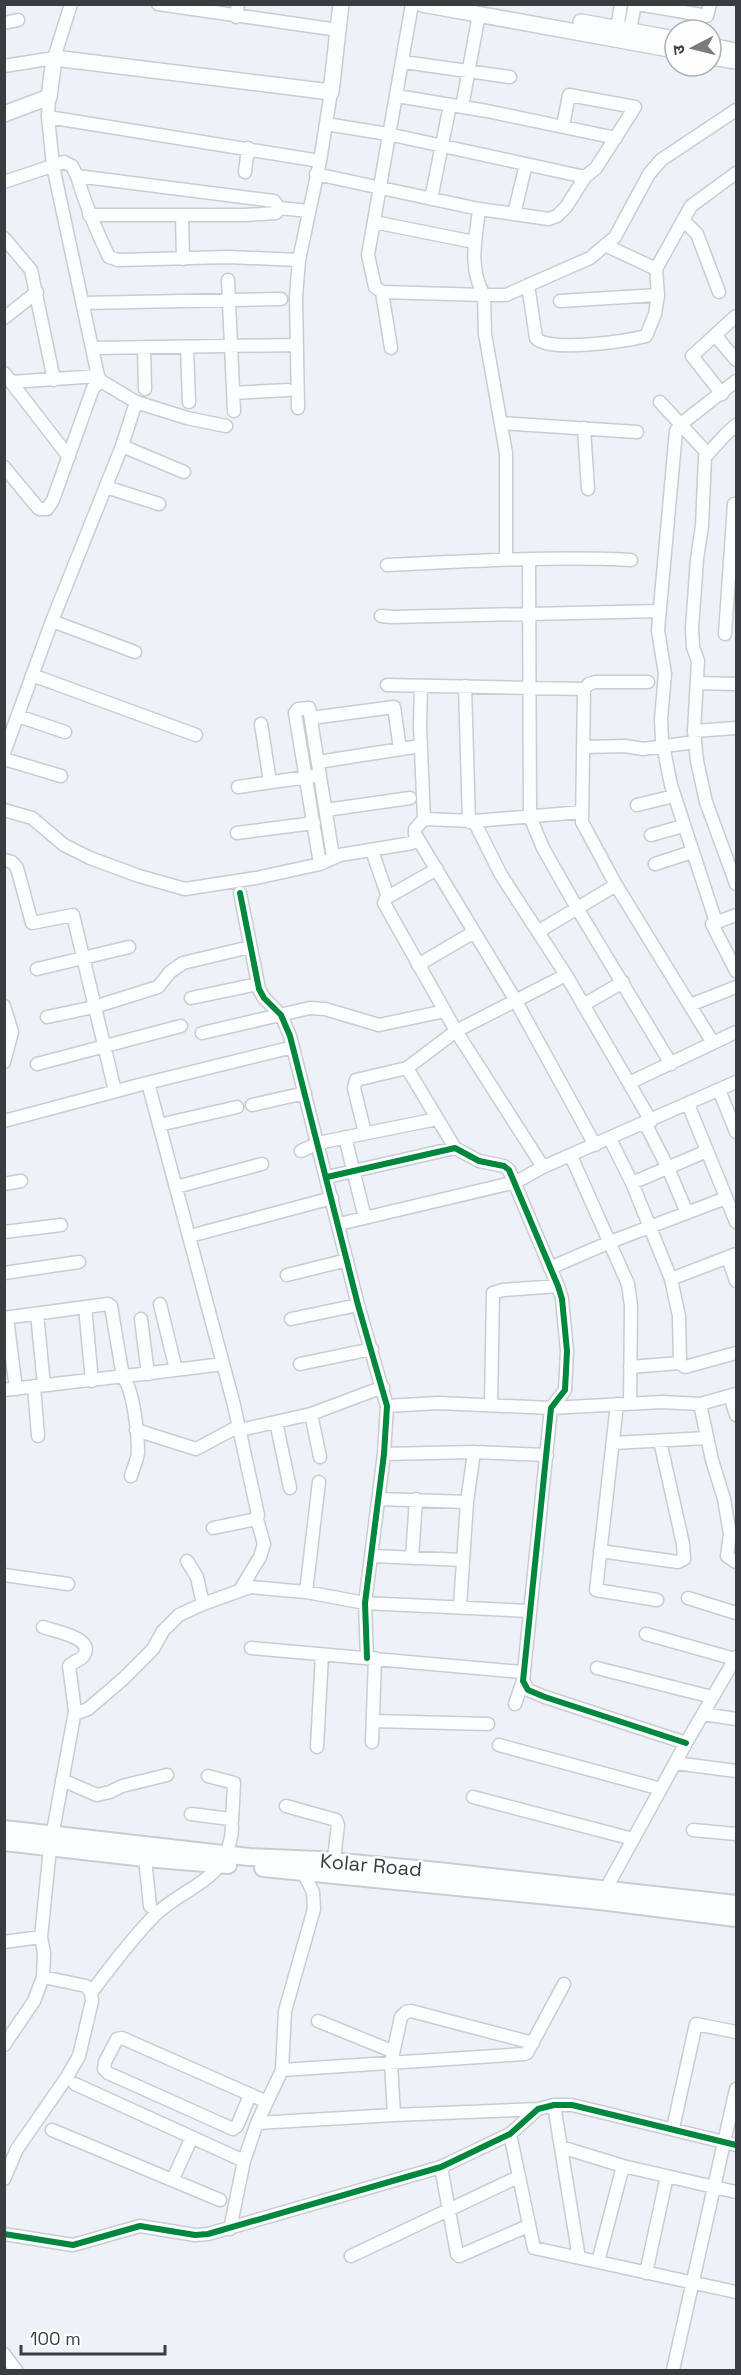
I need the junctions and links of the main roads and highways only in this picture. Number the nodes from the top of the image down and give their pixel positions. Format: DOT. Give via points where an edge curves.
graph roads {
  1 [pos="4,1830"];
  2 [pos="51,1841"];
  3 [pos="4,1842"];
  4 [pos="224,1859"];
  5 [pos="603,1895"];
  6 [pos="736,1904"];
  7 [pos="736,1918"];
  1 -- 2 [label="main road, Kolar Road"];
  2 -- 3 [label="main road, Kolar Road"];
  2 -- 4 [label="main road, Kolar Road"];
  2 -- 4 [label="main road, Kolar Road" via="145,1858"];
  4 -- 5 [label="main road, Kolar Road"];
  5 -- 6 [label="main road, Kolar Road"];
  5 -- 7 [label="main road, Kolar Road"];
}
